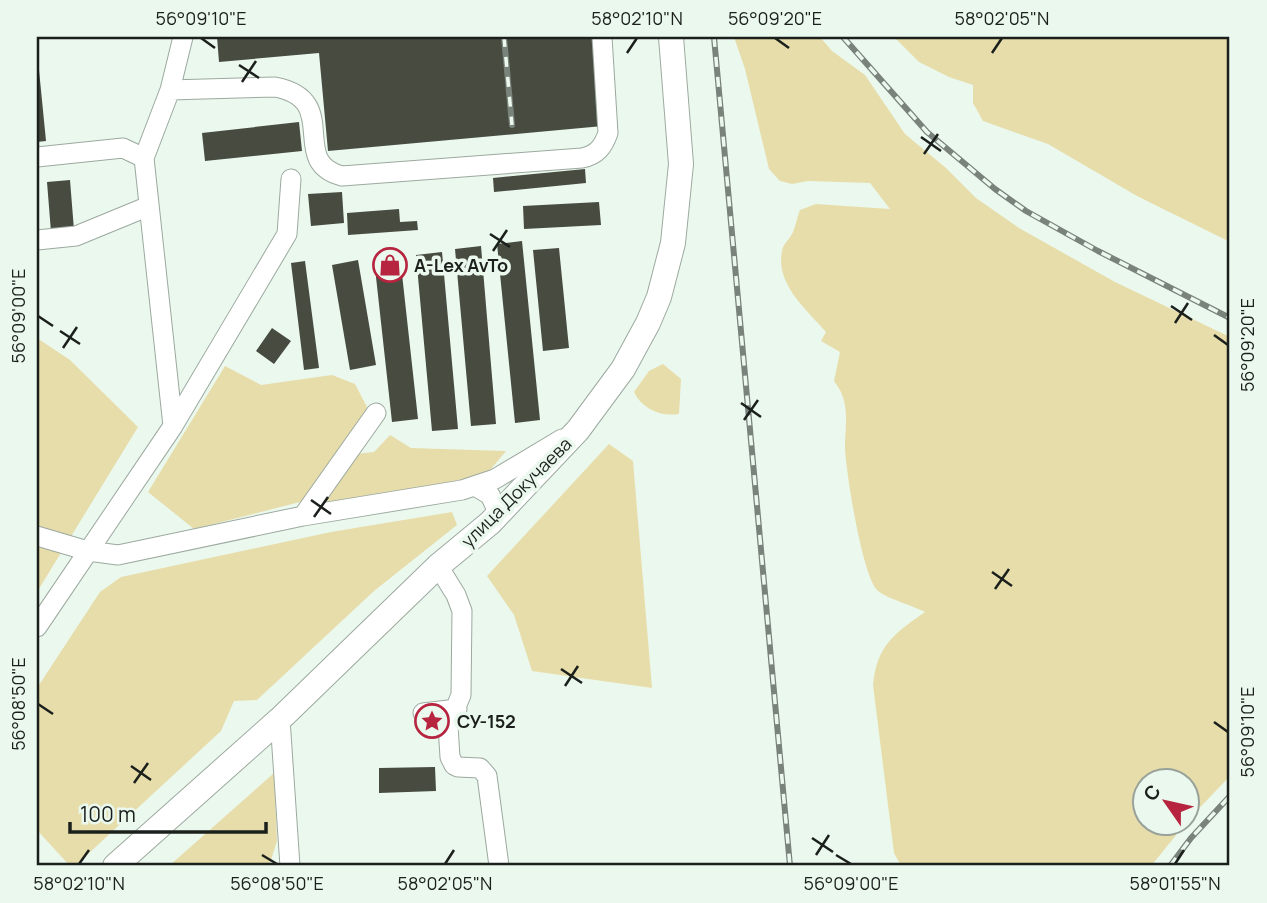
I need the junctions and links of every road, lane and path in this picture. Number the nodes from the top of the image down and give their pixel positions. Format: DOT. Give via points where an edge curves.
graph roads {
  1 [pos="183,37"];
  2 [pos="602,37"];
  3 [pos="671,37"];
  4 [pos="170,90"];
  5 [pos="37,157"];
  6 [pos="144,158"];
  7 [pos="291,179"];
  8 [pos="149,206"];
  9 [pos="37,240"];
  10 [pos="376,413"];
  11 [pos="173,426"];
  12 [pos="578,430"];
  13 [pos="475,486"];
  14 [pos="499,514"];
  15 [pos="303,516"];
  16 [pos="37,536"];
  17 [pos="88,551"];
  18 [pos="438,566"];
  19 [pos="37,627"];
  20 [pos="457,709"];
  21 [pos="423,713"];
  22 [pos="280,719"];
  23 [pos="115,866"];
  24 [pos="290,866"];
  25 [pos="499,866"];
  1 -- 4 [label="street"];
  2 -- 4 [label="street" via="608,133 602,148 582,158 342,176 319,163 307,103 287,90"];
  3 -- 12 [label="main road, улица Докучаева" via="681,164 667,271 648,323 623,369"];
  4 -- 6 [label="street"];
  5 -- 6 [label="street" via="123,148"];
  6 -- 8 [label="street"];
  7 -- 11 [label="street" via="287,233"];
  8 -- 9 [label="street" via="76,236"];
  8 -- 11 [label="street"];
  10 -- 15 [label="street"];
  11 -- 17 [label="street"];
  12 -- 13 [label="street"];
  12 -- 14 [label="main road, улица Докучаева"];
  13 -- 14 [label="street" via="490,495"];
  13 -- 15 [label="street"];
  14 -- 18 [label="main road, улица Докучаева"];
  15 -- 17 [label="street" via="118,555"];
  16 -- 17 [label="street"];
  17 -- 19 [label="street"];
  18 -- 20 [label="street" via="462,611"];
  18 -- 22 [label="main road, улица Докучаева"];
  20 -- 21 [label="street"];
  20 -- 25 [label="street" via="448,726 450,757 454,765 480,768 486,776"];
  22 -- 23 [label="main road, улица Докучаева"];
  22 -- 24 [label="street"];
}
